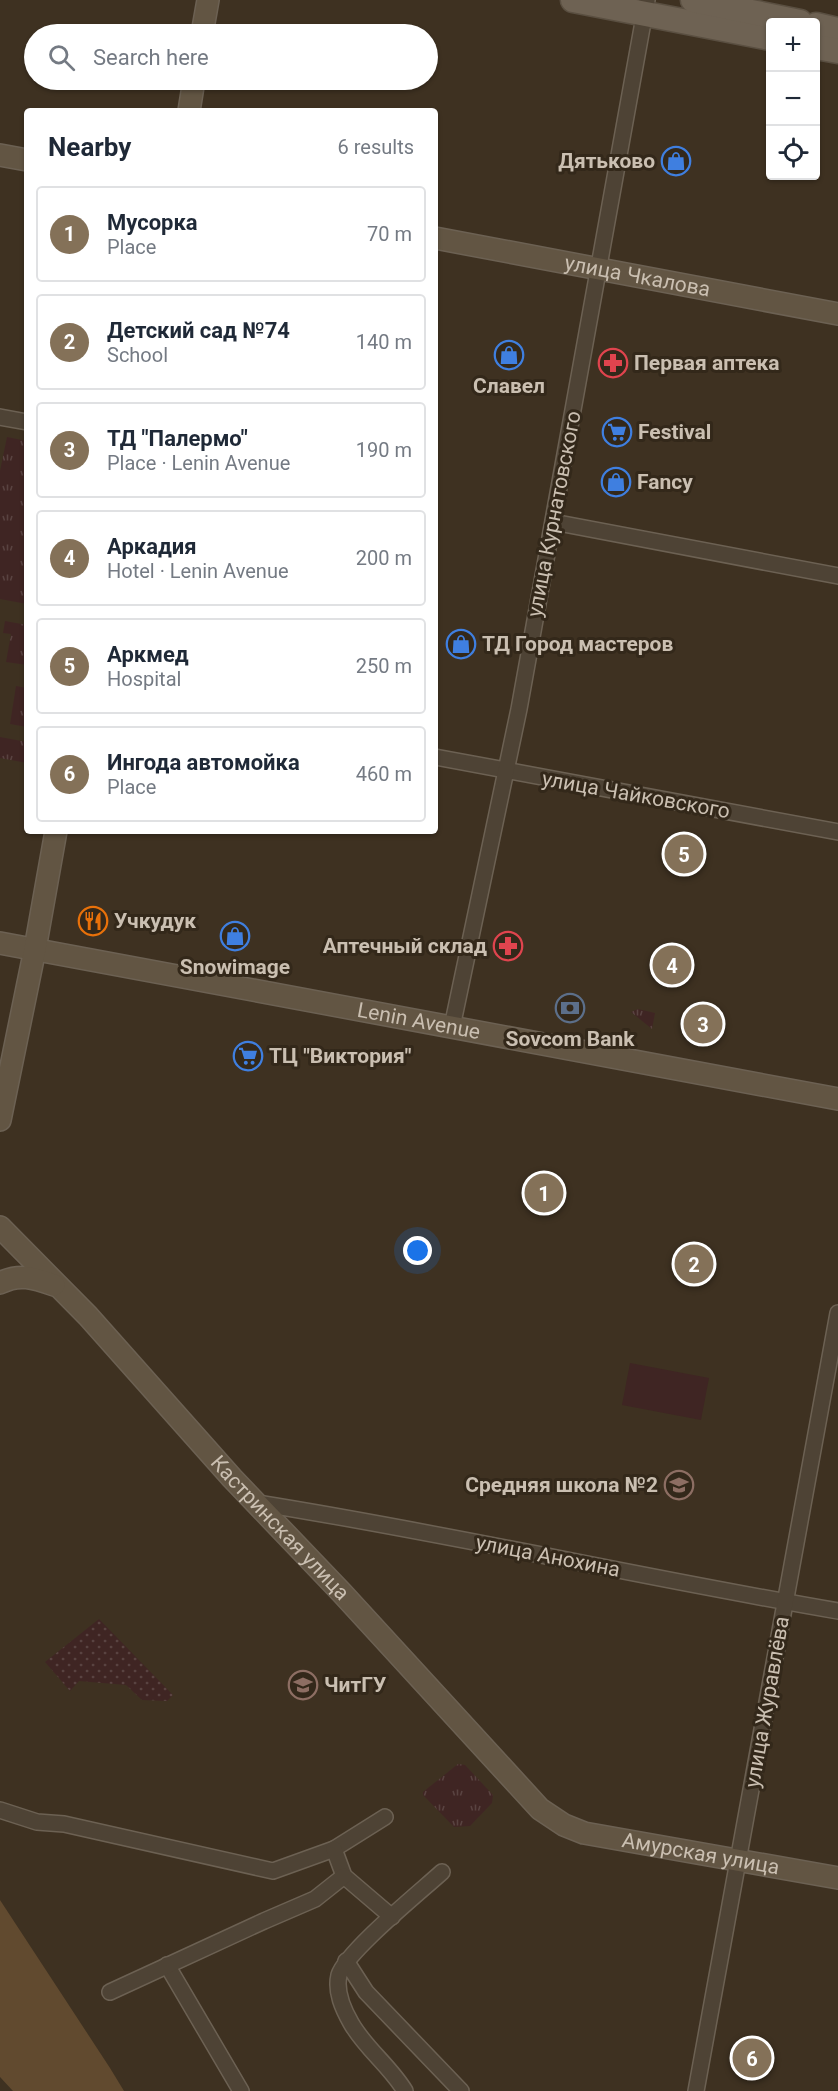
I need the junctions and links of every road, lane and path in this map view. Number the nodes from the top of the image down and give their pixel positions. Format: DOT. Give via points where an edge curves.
graph roads {
  1 [pos="208,0"];
  2 [pos="573,0"];
  3 [pos="693,0"];
  4 [pos="646,7"];
  5 [pos="781,18"];
  6 [pos="204,24"];
  7 [pos="820,26"];
  8 [pos="838,30"];
  9 [pos="766,37"];
  10 [pos="820,47"];
  11 [pos="838,51"];
  12 [pos="192,90"];
  13 [pos="189,108"];
  14 [pos="0,155"];
  15 [pos="24,159"];
  16 [pos="438,239"];
  17 [pos="599,270"];
  18 [pos="838,314"];
  19 [pos="0,417"];
  20 [pos="24,421"];
  21 [pos="553,522"];
  22 [pos="838,576"];
  23 [pos="438,758"];
  24 [pos="505,771"];
  25 [pos="838,832"];
  26 [pos="55,834"];
  27 [pos="0,943"];
  28 [pos="35,949"];
  29 [pos="452,1027"];
  30 [pos="838,1099"];
  31 [pos="0,1120"];
  32 [pos="0,1227"];
  33 [pos="0,1283"];
  34 [pos="56,1286"];
  35 [pos="838,1313"];
  36 [pos="834,1357"];
  37 [pos="257,1503"];
  38 [pos="785,1602"];
  39 [pos="838,1611"];
  40 [pos="0,1810"];
  41 [pos="385,1817"];
  42 [pos="564,1825"];
  43 [pos="334,1849"];
  44 [pos="738,1861"];
  45 [pos="442,1872"];
  46 [pos="344,1876"];
  47 [pos="838,1878"];
  48 [pos="392,1917"];
  49 [pos="346,1961"];
  50 [pos="167,1965"];
  51 [pos="110,1992"];
  52 [pos="241,2091"];
  53 [pos="405,2091"];
  54 [pos="461,2091"];
  55 [pos="696,2091"];
  1 -- 6 [label="main road"];
  2 -- 4 [label="main road"];
  3 -- 5 [label="main road"];
  4 -- 9 [label="main road"];
  4 -- 17 [label="street, улица Курнатовского"];
  7 -- 8 [label="main road"];
  10 -- 11 [label="main road"];
  12 -- 13 [label="main road"];
  14 -- 15 [label="main road"];
  16 -- 17 [label="main road, улица Чкалова"];
  17 -- 18 [label="main road, улица Чкалова"];
  17 -- 21 [label="street, улица Курнатовского"];
  19 -- 20 [label="street"];
  21 -- 22 [label="street"];
  21 -- 24 [label="street, улица Курнатовского"];
  23 -- 24 [label="street, улица Чайковского"];
  24 -- 25 [label="street, улица Чайковского"];
  24 -- 29 [label="street, улица Курнатовского"];
  26 -- 28 [label="main road"];
  27 -- 28 [label="main road, Lenin Avenue"];
  28 -- 29 [label="main road, Lenin Avenue"];
  28 -- 31 [label="main road"];
  29 -- 30 [label="main road, Lenin Avenue"];
  32 -- 34 [label="main road, Кастринская улица"];
  33 -- 34 [label="main road" via="20,1276"];
  34 -- 37 [label="main road, Кастринская улица" via="88,1316"];
  35 -- 36 [label="street, улица Журавлёва"];
  36 -- 38 [label="street, улица Журавлёва"];
  37 -- 38 [label="street, улица Анохина"];
  37 -- 42 [label="main road, Кастринская улица" via="519,1787 540,1809"];
  38 -- 39 [label="street, улица Анохина"];
  38 -- 44 [label="street, улица Журавлёва"];
  40 -- 43 [label="street" via="37,1822 64,1824 273,1871"];
  41 -- 43 [label="street"];
  42 -- 44 [label="main road, Амурская улица" via="584,1833"];
  43 -- 46 [label="street"];
  44 -- 47 [label="main road, Амурская улица"];
  44 -- 55 [label="street, улица Журавлёва"];
  45 -- 48 [label="street"];
  46 -- 48 [label="street"];
  46 -- 50 [label="street" via="315,1899"];
  48 -- 49 [label="street"];
  49 -- 53 [label="street" via="339,1977 340,2003 352,2026"];
  49 -- 54 [label="street" via="366,1992"];
  50 -- 51 [label="street"];
  50 -- 52 [label="street"];
}
